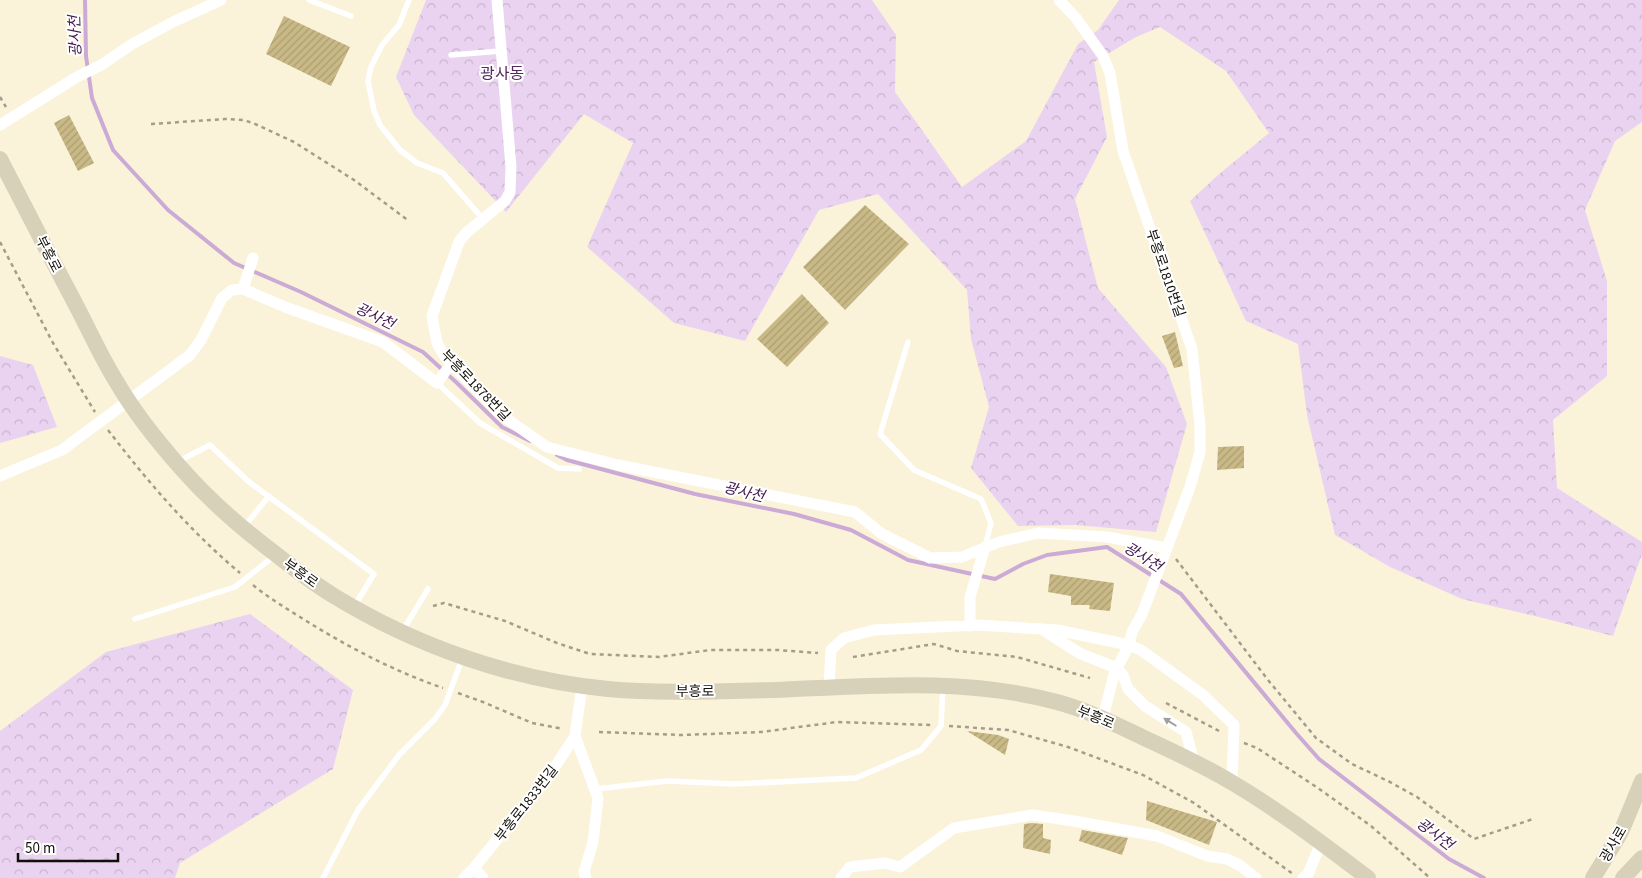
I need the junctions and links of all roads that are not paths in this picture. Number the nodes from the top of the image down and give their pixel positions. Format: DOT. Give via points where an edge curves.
graph roads {
  1 [pos="221,0"];
  2 [pos="310,0"];
  3 [pos="409,0"];
  4 [pos="497,0"];
  5 [pos="1059,0"];
  6 [pos="351,16"];
  7 [pos="501,51"];
  8 [pos="451,55"];
  9 [pos="0,125"];
  10 [pos="0,159"];
  11 [pos="483,219"];
  12 [pos="252,259"];
  13 [pos="243,289"];
  14 [pos="908,342"];
  15 [pos="450,364"];
  16 [pos="439,381"];
  17 [pos="129,401"];
  18 [pos="176,463"];
  19 [pos="579,469"];
  20 [pos="0,476"];
  21 [pos="269,496"];
  22 [pos="242,528"];
  23 [pos="1167,548"];
  24 [pos="985,550"];
  25 [pos="276,555"];
  26 [pos="428,589"];
  27 [pos="353,607"];
  28 [pos="135,618"];
  29 [pos="970,626"];
  30 [pos="1041,629"];
  31 [pos="402,632"];
  32 [pos="1129,645"];
  33 [pos="463,657"];
  34 [pos="1117,668"];
  35 [pos="582,686"];
  36 [pos="943,686"];
  37 [pos="829,687"];
  38 [pos="1102,718"];
  39 [pos="575,736"];
  40 [pos="1194,762"];
  41 [pos="1642,781"];
  42 [pos="1232,782"];
  43 [pos="594,786"];
  44 [pos="1321,843"];
  45 [pos="1611,849"];
  46 [pos="1642,858"];
  47 [pos="474,868"];
  48 [pos="323,878"];
  49 [pos="464,878"];
  50 [pos="483,878"];
  51 [pos="586,878"];
  52 [pos="841,878"];
  53 [pos="1256,878"];
  54 [pos="1303,878"];
  55 [pos="1368,878"];
  56 [pos="1584,878"];
  57 [pos="1593,878"];
  58 [pos="1604,878"];
  59 [pos="1622,878"];
  1 -- 9 [label="street" via="132,44"];
  2 -- 6 [label="lane"];
  3 -- 11 [label="lane" via="399,25 382,45 371,67 368,81 374,112 400,150 417,163 443,173"];
  4 -- 7 [label="street, 부흥로1878번길"];
  5 -- 23 [label="street, 부흥로1810번길" via="1103,56 1110,73 1123,151 1192,349 1200,452"];
  7 -- 8 [label="lane"];
  7 -- 11 [label="street, 부흥로1878번길" via="510,186 506,202"];
  10 -- 17 [label="main road, 부흥로"];
  11 -- 15 [label="street, 부흥로1878번길" via="459,242 432,316 437,343"];
  12 -- 13 [label="street"];
  13 -- 16 [label="street" via="383,342"];
  13 -- 17 [label="street" via="232,290 222,298 190,355"];
  14 -- 24 [label="lane" via="880,434 914,470 981,499 991,523"];
  15 -- 16 [label="street"];
  15 -- 24 [label="street, 부흥로1878번길" via="500,414 548,447 618,466 855,512 882,534 930,558 962,557"];
  16 -- 19 [label="lane" via="480,423 558,468"];
  17 -- 18 [label="main road, 부흥로"];
  17 -- 20 [label="street" via="62,450"];
  18 -- 21 [label="lane" via="210,445"];
  18 -- 22 [label="main road, 부흥로"];
  21 -- 22 [label="lane"];
  21 -- 27 [label="lane" via="374,574"];
  22 -- 25 [label="main road, 부흥로"];
  23 -- 24 [label="street" via="1107,537 1038,534 999,542"];
  23 -- 32 [label="street, 부흥로1810번길"];
  24 -- 29 [label="street" via="970,597"];
  25 -- 27 [label="main road, 부흥로"];
  25 -- 28 [label="lane" via="235,587"];
  26 -- 31 [label="lane"];
  27 -- 31 [label="main road, 부흥로"];
  29 -- 30 [label="street"];
  29 -- 37 [label="street" via="874,630 844,638 831,650"];
  30 -- 32 [label="street"];
  30 -- 34 [label="street" via="1081,654"];
  31 -- 33 [label="main road, 부흥로"];
  32 -- 34 [label="street"];
  32 -- 42 [label="street" via="1142,650 1203,694 1234,725"];
  33 -- 35 [label="main road, 부흥로"];
  33 -- 48 [label="lane" via="445,705 398,755 358,810"];
  34 -- 38 [label="street"];
  40 -- 34 [label="street, one-way" via="1186,732 1145,706 1128,689"];
  35 -- 37 [label="main road, 부흥로" via="683,691"];
  35 -- 39 [label="street, 부흥로1833번길"];
  36 -- 37 [label="main road, 부흥로"];
  36 -- 38 [label="main road, 부흥로" via="1010,692 1058,702"];
  36 -- 43 [label="lane" via="941,726 921,750 856,778 734,784 668,781"];
  38 -- 40 [label="main road, 부흥로"];
  39 -- 43 [label="street, 부흥로1833번길"];
  39 -- 47 [label="street, 부흥로1833번길" via="551,773"];
  40 -- 42 [label="main road, 부흥로"];
  41 -- 45 [label="main road, 광사로"];
  42 -- 44 [label="main road, 부흥로"];
  43 -- 51 [label="street" via="598,798 593,842 584,872"];
  44 -- 54 [label="street" via="1308,874"];
  44 -- 55 [label="main road, 부흥로"];
  45 -- 56 [label="main road"];
  45 -- 57 [label="main road, 광사로"];
  45 -- 58 [label="main road"];
  46 -- 59 [label="main road"];
  47 -- 49 [label="street, 부흥로1833번길"];
  47 -- 50 [label="street"];
  52 -- 53 [label="street" via="850,867 885,864 900,867 954,828 1032,815 1157,836 1207,856 1227,859"];
}
